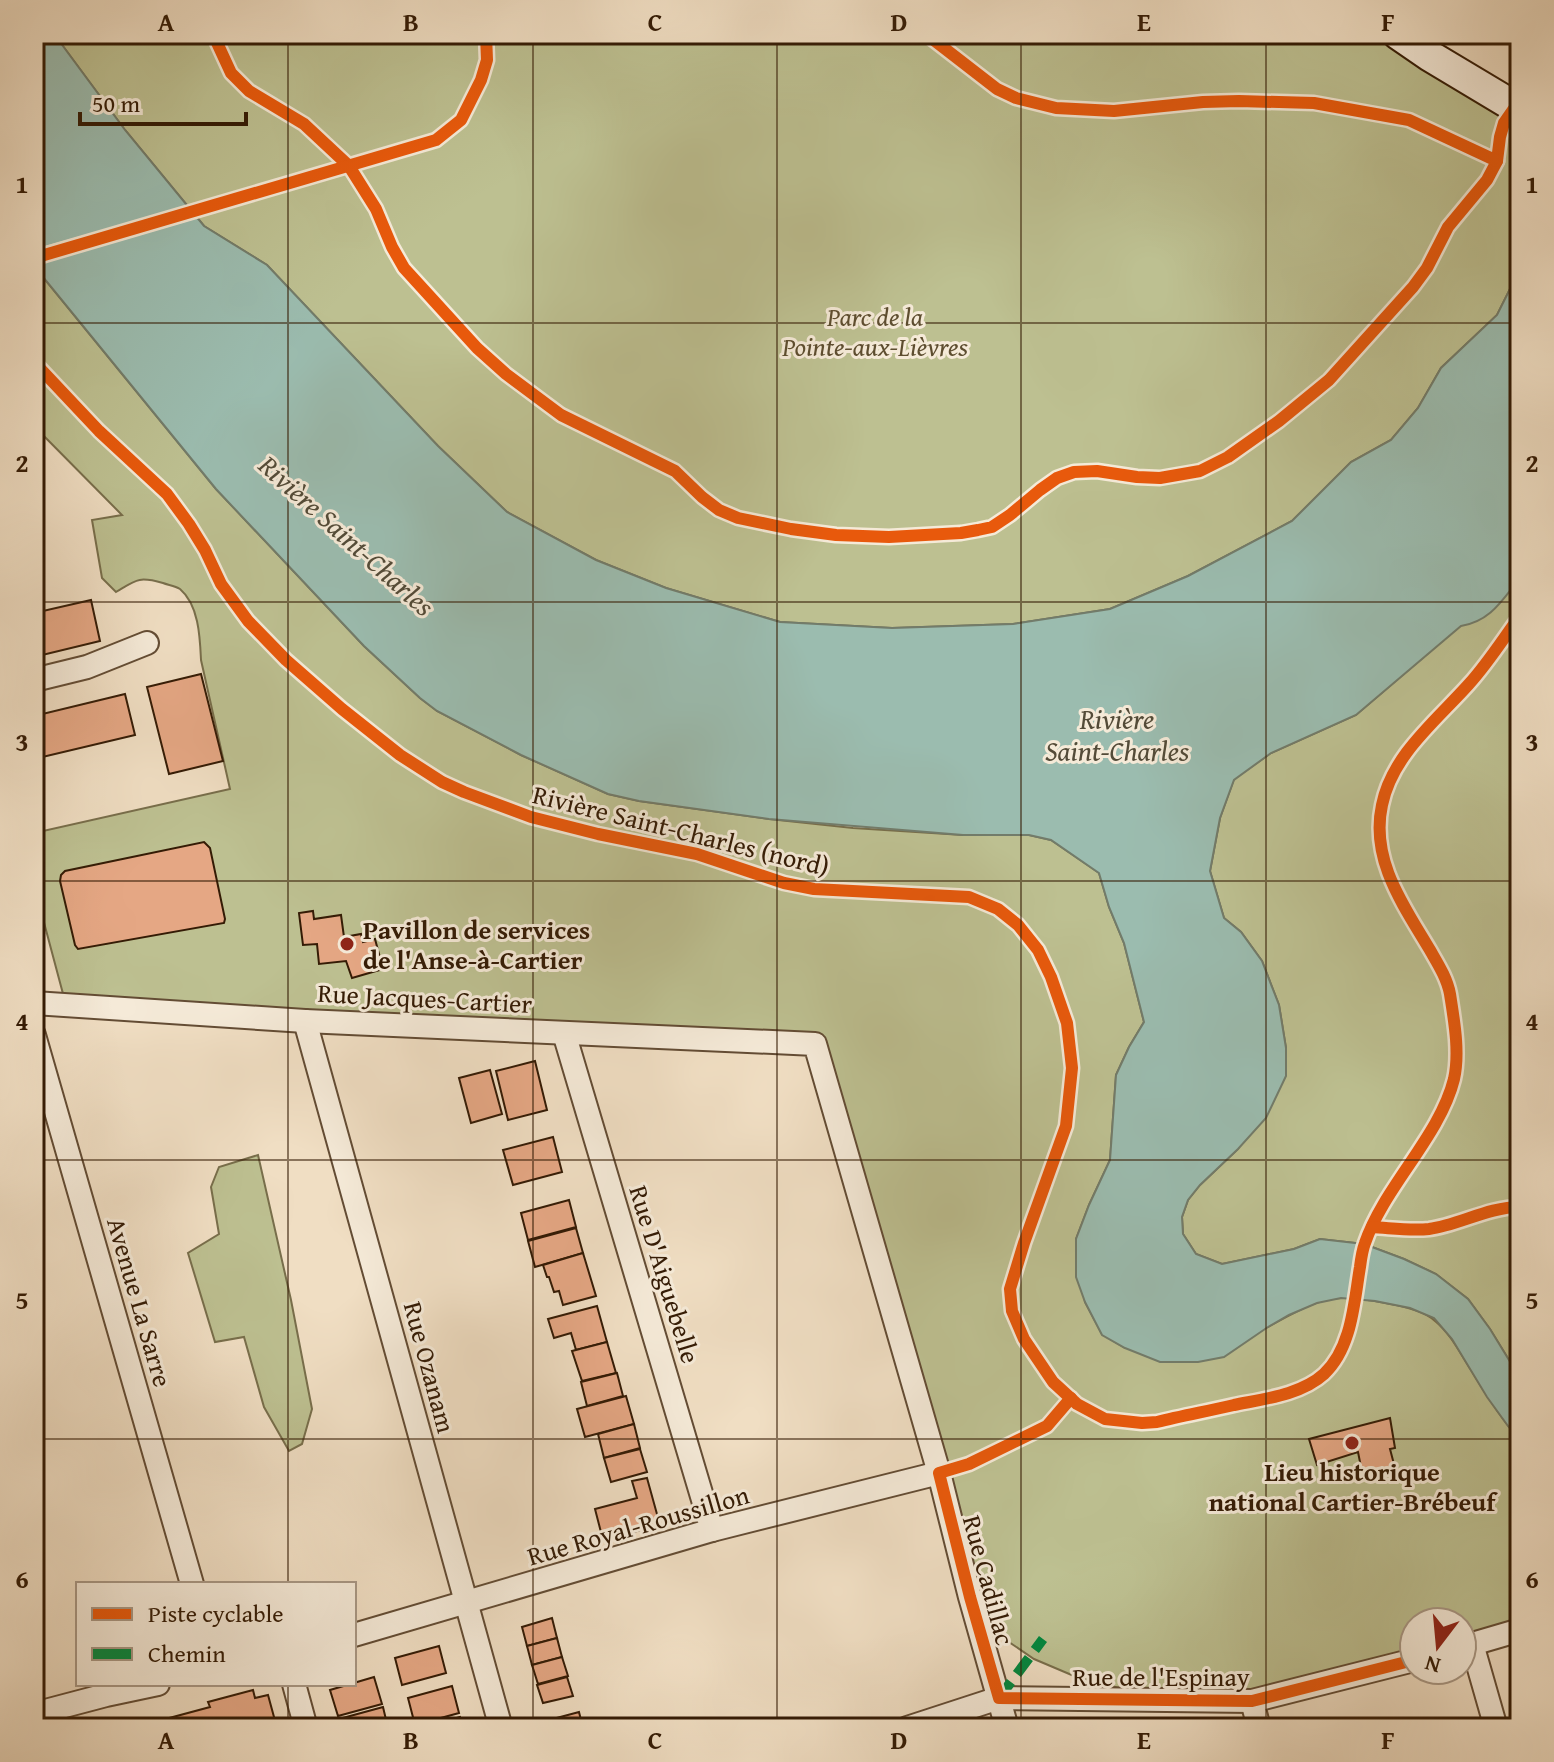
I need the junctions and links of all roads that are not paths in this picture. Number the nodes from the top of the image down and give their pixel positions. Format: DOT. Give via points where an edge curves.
graph roads {
  1 [pos="1398,34"];
  2 [pos="1520,110"];
  3 [pos="147,643"];
  4 [pos="34,680"];
  5 [pos="34,1003"];
  6 [pos="305,1021"];
  7 [pos="564,1033"];
  8 [pos="34,1035"];
  9 [pos="815,1044"];
  10 [pos="939,1473"];
  11 [pos="712,1530"];
  12 [pos="191,1582"];
  13 [pos="466,1604"];
  14 [pos="1520,1630"];
  15 [pos="356,1634"];
  16 [pos="1478,1642"];
  17 [pos="1398,1664"];
  18 [pos="1478,1676"];
  19 [pos="149,1686"];
  20 [pos="295,1686"];
  21 [pos="999,1698"];
  22 [pos="1252,1701"];
  23 [pos="34,1714"];
  24 [pos="306,1728"];
  25 [pos="501,1728"];
  26 [pos="907,1728"];
  27 [pos="1007,1728"];
  28 [pos="1259,1728"];
  29 [pos="1496,1728"];
  1 -- 2 [label="street"];
  3 -- 4 [label="street" via="87,667"];
  5 -- 6 [label="street, Rue Jacques-Cartier"];
  6 -- 7 [label="street, Rue Jacques-Cartier"];
  6 -- 13 [label="street, Rue Ozanam"];
  7 -- 9 [label="street, Rue Jacques-Cartier"];
  7 -- 11 [label="street, Rue D'Aiguebelle"];
  8 -- 12 [label="street, Avenue La Sarre"];
  9 -- 10 [label="street, Rue Cadillac"];
  10 -- 11 [label="street, Rue Royal-Roussillon"];
  10 -- 21 [label="street, Rue Cadillac"];
  11 -- 13 [label="street, Rue Royal-Roussillon"];
  13 -- 15 [label="street, Rue Royal-Roussillon"];
  13 -- 25 [label="street, Rue Ozanam"];
  14 -- 16 [label="street"];
  17 -- 22 [label="street, Rue de l'Espinay"];
  18 -- 29 [label="street"];
  19 -- 23 [label="street"];
  20 -- 24 [label="street"];
  21 -- 22 [label="street, Rue de l'Espinay"];
  21 -- 26 [label="street, Rue de l'Espinay"];
  21 -- 27 [label="street, Rue Cadillac"];
  22 -- 28 [label="street"];
}
